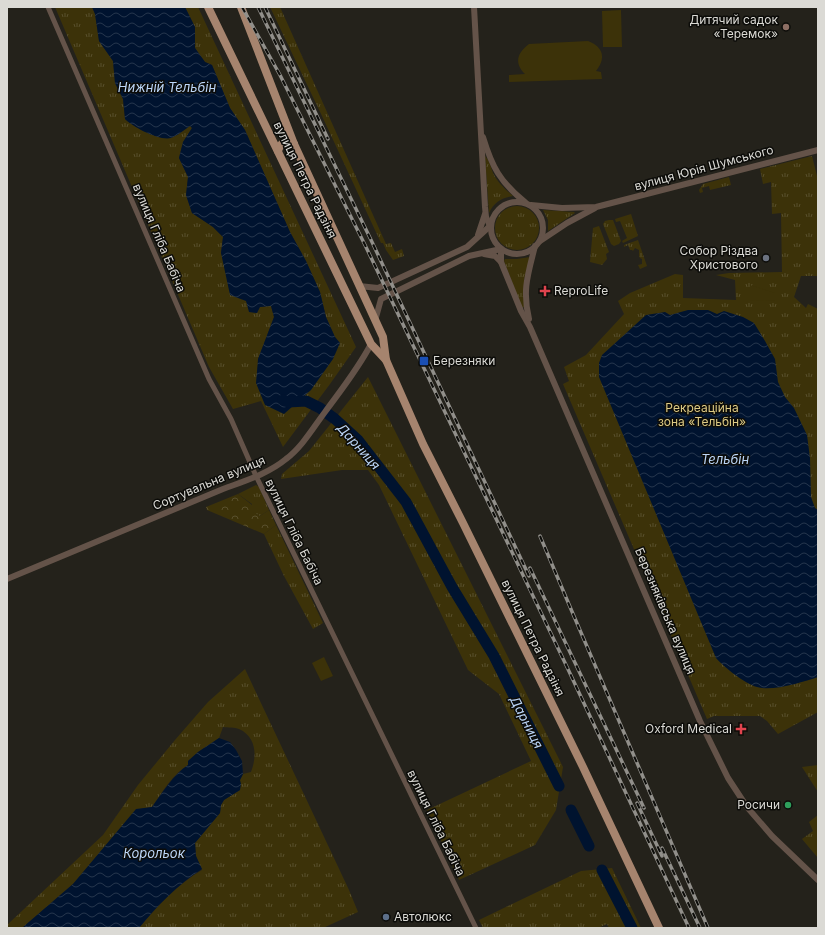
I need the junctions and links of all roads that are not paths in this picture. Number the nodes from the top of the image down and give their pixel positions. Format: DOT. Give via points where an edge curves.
graph roads {
  1 [pos="48,7"];
  2 [pos="208,7"];
  3 [pos="242,7"];
  4 [pos="474,7"];
  5 [pos="480,126"];
  6 [pos="294,144"];
  7 [pos="818,150"];
  8 [pos="278,151"];
  9 [pos="528,204"];
  10 [pos="596,207"];
  11 [pos="486,212"];
  12 [pos="490,226"];
  13 [pos="474,241"];
  14 [pos="537,244"];
  15 [pos="500,249"];
  16 [pos="476,254"];
  17 [pos="501,262"];
  18 [pos="360,286"];
  19 [pos="375,321"];
  20 [pos="530,327"];
  21 [pos="371,344"];
  22 [pos="386,360"];
  23 [pos="256,476"];
  24 [pos="7,579"];
  25 [pos="818,880"];
  26 [pos="476,928"];
  27 [pos="659,928"];
  1 -- 23 [label="street, вулиця Гліба Бабіча" via="209,379 231,418"];
  2 -- 8 [label="main road, вулиця Петра Радзіня"];
  3 -- 6 [label="main road, вулиця Петра Радзіня"];
  4 -- 5 [label="street"];
  5 -- 9 [label="street" via="499,174 508,187"];
  5 -- 11 [label="street"];
  6 -- 8 [label="main road" via="283,143"];
  6 -- 18 [label="main road, вулиця Петра Радзіня"];
  7 -- 10 [label="street, вулиця Юрія Шумського"];
  8 -- 21 [label="main road, вулиця Петра Радзіня"];
  9 -- 10 [label="street, вулиця Юрія Шумського" via="562,208"];
  9 -- 12 [label="street" via="515,201 503,205 494,214"];
  9 -- 14 [label="street" via="539,213 542,222 543,230"];
  10 -- 14 [label="street, вулиця Юрія Шумського"];
  11 -- 12 [label="street"];
  11 -- 13 [label="street"];
  12 -- 13 [label="street"];
  12 -- 15 [label="street" via="493,239"];
  13 -- 18 [label="street" via="463,249 378,288"];
  14 -- 15 [label="street" via="528,252 520,254 511,254"];
  14 -- 20 [label="street, Березняківська вулиця" via="526,282 526,306"];
  15 -- 16 [label="street"];
  15 -- 17 [label="street, Березняківська вулиця"];
  16 -- 17 [label="street" via="492,256"];
  16 -- 19 [label="street" via="381,299"];
  17 -- 20 [label="street, Березняківська вулиця"];
  18 -- 19 [label="main road, вулиця Петра Радзіня"];
  19 -- 22 [label="main road, вулиця Петра Радзіня" via="383,338"];
  20 -- 25 [label="street, Березняківська вулиця" via="723,769 747,807 772,836"];
  21 -- 22 [label="main road, вулиця Петра Радзіня"];
  21 -- 23 [label="street, Сортувальна вулиця" via="340,392 297,449 286,460"];
  22 -- 27 [label="main road, вулиця Петра Радзіня" via="423,444 580,760"];
  23 -- 24 [label="street, Сортувальна вулиця"];
  23 -- 26 [label="street, вулиця Гліба Бабіча"];
}
